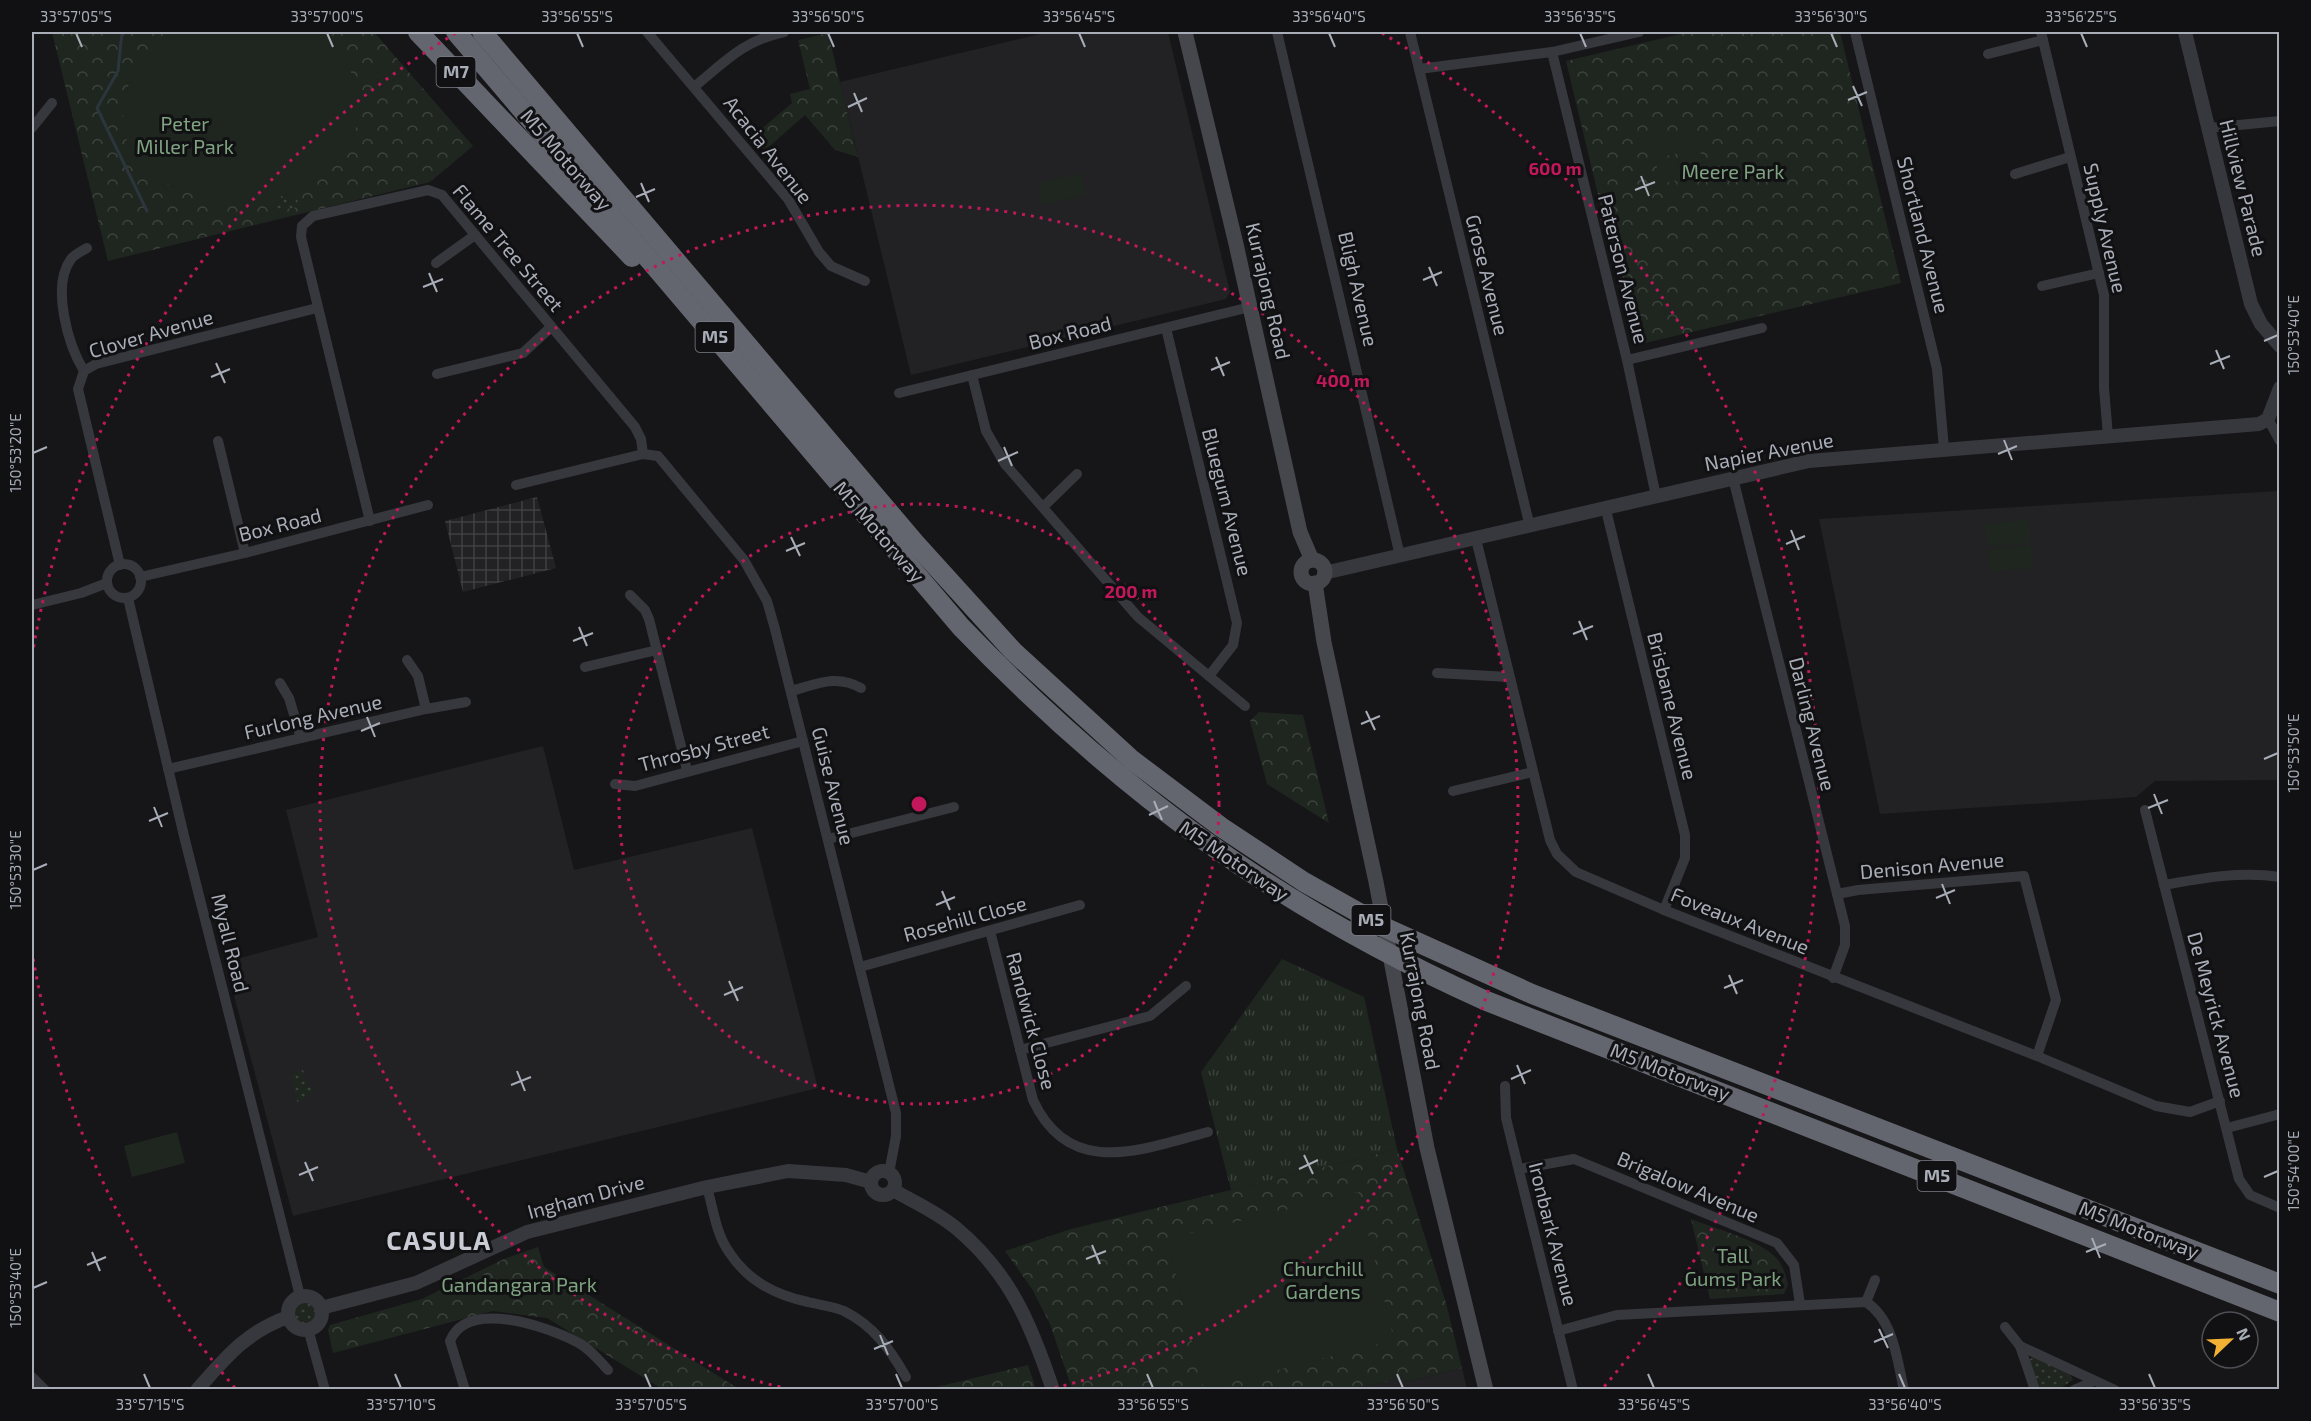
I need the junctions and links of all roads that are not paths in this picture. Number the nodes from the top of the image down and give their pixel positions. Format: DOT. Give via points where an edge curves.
graph roads {
  1 [pos="416,32"];
  2 [pos="456,32"];
  3 [pos="482,32"];
  4 [pos="647,32"];
  5 [pos="784,32"];
  6 [pos="1185,32"];
  7 [pos="1277,32"];
  8 [pos="1410,32"];
  9 [pos="1639,32"];
  10 [pos="1855,32"];
  11 [pos="2185,32"];
  12 [pos="2042,36"];
  13 [pos="1552,52"];
  14 [pos="1988,54"];
  15 [pos="1419,69"];
  16 [pos="694,87"];
  17 [pos="52,103"];
  18 [pos="2280,122"];
  19 [pos="32,128"];
  20 [pos="2208,128"];
  21 [pos="2070,157"];
  22 [pos="2015,174"];
  23 [pos="474,235"];
  24 [pos="87,248"];
  25 [pos="436,263"];
  26 [pos="2099,273"];
  27 [pos="866,281"];
  28 [pos="2042,286"];
  29 [pos="1250,307"];
  30 [pos="317,308"];
  31 [pos="551,327"];
  32 [pos="1166,328"];
  33 [pos="1762,328"];
  34 [pos="2280,346"];
  35 [pos="1627,360"];
  36 [pos="84,371"];
  37 [pos="437,374"];
  38 [pos="972,375"];
  39 [pos="2280,388"];
  40 [pos="899,393"];
  41 [pos="2268,419"];
  42 [pos="2108,436"];
  43 [pos="218,441"];
  44 [pos="2280,441"];
  45 [pos="1944,449"];
  46 [pos="811,453"];
  47 [pos="643,454"];
  48 [pos="1077,474"];
  49 [pos="1733,478"];
  50 [pos="516,485"];
  51 [pos="1656,496"];
  52 [pos="428,505"];
  53 [pos="1043,507"];
  54 [pos="1606,510"];
  55 [pos="370,521"];
  56 [pos="1530,527"];
  57 [pos="1476,539"];
  58 [pos="245,553"];
  59 [pos="1400,556"];
  60 [pos="1312,560"];
  61 [pos="120,565"];
  62 [pos="140,577"];
  63 [pos="1320,578"];
  64 [pos="107,583"];
  65 [pos="630,594"];
  66 [pos="128,598"];
  67 [pos="32,605"];
  68 [pos="657,650"];
  69 [pos="407,660"];
  70 [pos="585,667"];
  71 [pos="1437,673"];
  72 [pos="1209,676"];
  73 [pos="1509,677"];
  74 [pos="280,683"];
  75 [pos="861,688"];
  76 [pos="790,691"];
  77 [pos="466,702"];
  78 [pos="1245,706"];
  79 [pos="426,709"];
  80 [pos="301,738"];
  81 [pos="803,741"];
  82 [pos="168,769"];
  83 [pos="687,770"];
  84 [pos="1533,771"];
  85 [pos="615,784"];
  86 [pos="1453,791"];
  87 [pos="954,807"];
  88 [pos="2145,810"];
  89 [pos="828,839"];
  90 [pos="2280,877"];
  91 [pos="2164,885"];
  92 [pos="1837,894"];
  93 [pos="1080,905"];
  94 [pos="1664,910"];
  95 [pos="990,931"];
  96 [pos="860,967"];
  97 [pos="1833,978"];
  98 [pos="1186,986"];
  99 [pos="1020,1050"];
  100 [pos="2037,1056"];
  101 [pos="1505,1086"];
  102 [pos="2220,1101"];
  103 [pos="2280,1114"];
  104 [pos="2227,1128"];
  105 [pos="1208,1132"];
  106 [pos="1519,1169"];
  107 [pos="889,1173"];
  108 [pos="871,1182"];
  109 [pos="707,1187"];
  110 [pos="893,1190"];
  111 [pos="2280,1208"];
  112 [pos="1875,1280"];
  113 [pos="2280,1284"];
  114 [pos="300,1296"];
  115 [pos="1866,1302"];
  116 [pos="1800,1304"];
  117 [pos="321,1308"];
  118 [pos="2280,1312"];
  119 [pos="288,1317"];
  120 [pos="2004,1327"];
  121 [pos="308,1329"];
  122 [pos="1558,1331"];
  123 [pos="2020,1346"];
  124 [pos="608,1370"];
  125 [pos="32,1377"];
  126 [pos="906,1377"];
  127 [pos="2094,1381"];
  128 [pos="45,1389"];
  129 [pos="197,1389"];
  130 [pos="325,1389"];
  131 [pos="465,1389"];
  132 [pos="1053,1389"];
  133 [pos="1486,1389"];
  134 [pos="1573,1389"];
  135 [pos="1904,1389"];
  136 [pos="2035,1389"];
  137 [pos="2074,1389"];
  138 [pos="2115,1389"];
  1 -- 46 [label="highway" via="617,240"];
  2 -- 46 [label="highway, M5 Motorway / M5"];
  3 -- 113 [label="highway, M5 Motorway / M5" via="907,534 1012,651 1132,760 1237,839 1386,928 1532,994"];
  4 -- 16 [label="street, Acacia Avenue"];
  5 -- 16 [label="street" via="743,46"];
  6 -- 29 [label="main road, Kurrajong Road"];
  7 -- 59 [label="street, Bligh Avenue"];
  8 -- 15 [label="street, Grose Avenue"];
  9 -- 13 [label="street"];
  10 -- 45 [label="street, Shortland Avenue" via="1937,369"];
  11 -- 20 [label="street, Hillview Parade"];
  12 -- 14 [label="street"];
  12 -- 21 [label="street, Supply Avenue"];
  13 -- 15 [label="street"];
  13 -- 35 [label="street, Paterson Avenue"];
  15 -- 56 [label="street, Grose Avenue"];
  16 -- 27 [label="street, Acacia Avenue" via="788,199 831,266"];
  17 -- 19 [label="street"];
  18 -- 20 [label="street"];
  20 -- 34 [label="street, Hillview Parade" via="2252,304 2261,324"];
  21 -- 22 [label="street"];
  21 -- 26 [label="street, Supply Avenue"];
  23 -- 25 [label="street"];
  23 -- 30 [label="street, Flame Tree Street" via="435,191 313,216 305,220 301,229"];
  23 -- 31 [label="street, Flame Tree Street"];
  24 -- 36 [label="street" via="72,258 62,279 62,303 77,360"];
  26 -- 28 [label="street"];
  26 -- 42 [label="street, Supply Avenue" via="2106,320 2104,388"];
  29 -- 32 [label="street, Box Road"];
  29 -- 60 [label="main road, Kurrajong Road" via="1300,532"];
  30 -- 36 [label="street, Clover Avenue"];
  30 -- 55 [label="street, Flame Tree Street"];
  31 -- 37 [label="street" via="523,353"];
  31 -- 47 [label="street, Flame Tree Street" via="635,427"];
  32 -- 38 [label="street, Box Road"];
  32 -- 72 [label="street, Bluegum Avenue" via="1238,623 1231,649"];
  33 -- 35 [label="street"];
  35 -- 51 [label="street, Paterson Avenue"];
  36 -- 61 [label="street, Clover Avenue" via="78,389"];
  38 -- 40 [label="street, Box Road"];
  38 -- 53 [label="street" via="992,444"];
  39 -- 41 [label="street"];
  41 -- 42 [label="street, Napier Avenue" via="2259,424"];
  41 -- 44 [label="street"];
  42 -- 45 [label="street, Napier Avenue"];
  43 -- 58 [label="street"];
  45 -- 49 [label="street, Napier Avenue" via="1818,460"];
  46 -- 118 [label="highway, M5 Motorway / M5" via="961,627 1044,711 1177,823 1310,912 1417,970 1527,1017"];
  47 -- 50 [label="street"];
  47 -- 76 [label="street, Guise Avenue" via="651,453 665,461 744,560 767,601"];
  48 -- 53 [label="street"];
  49 -- 51 [label="street, Napier Avenue"];
  49 -- 92 [label="street, Darling Avenue"];
  51 -- 54 [label="street, Napier Avenue"];
  52 -- 55 [label="street, Box Road"];
  53 -- 72 [label="street" via="1133,612"];
  54 -- 56 [label="street, Napier Avenue"];
  54 -- 94 [label="street, Brisbane Avenue" via="1685,836 1685,858"];
  55 -- 58 [label="street, Box Road"];
  56 -- 57 [label="street, Napier Avenue"];
  57 -- 59 [label="street, Napier Avenue"];
  57 -- 73 [label="street, Foveaux Avenue"];
  58 -- 62 [label="street, Box Road"];
  59 -- 63 [label="street, Napier Avenue"];
  60 -- 63 [label="main road" via="1322,564"];
  60 -- 63 [label="main road" via="1303,564 1301,574 1307,582"];
  61 -- 62 [label="street" via="134,568"];
  61 -- 64 [label="street" via="110,572"];
  62 -- 66 [label="street" via="140,588"];
  63 -- 133 [label="main road, Kurrajong Road" via="1324,642 1428,1148"];
  64 -- 66 [label="street" via="112,593"];
  64 -- 67 [label="street"];
  65 -- 68 [label="street" via="645,610"];
  66 -- 82 [label="street, Myall Road"];
  68 -- 70 [label="street"];
  68 -- 83 [label="street"];
  69 -- 79 [label="street" via="418,676"];
  71 -- 73 [label="street"];
  72 -- 78 [label="street"];
  73 -- 84 [label="street, Foveaux Avenue"];
  74 -- 80 [label="street" via="289,698"];
  75 -- 76 [label="street" via="837,680"];
  76 -- 81 [label="street, Guise Avenue"];
  77 -- 79 [label="street, Furlong Avenue"];
  79 -- 80 [label="street, Furlong Avenue"];
  80 -- 82 [label="street, Furlong Avenue"];
  81 -- 83 [label="street, Throsby Street"];
  81 -- 89 [label="street, Guise Avenue"];
  82 -- 114 [label="street, Myall Road"];
  83 -- 85 [label="street, Throsby Street" via="636,786"];
  84 -- 86 [label="street"];
  84 -- 94 [label="street, Foveaux Avenue" via="1557,854 1576,872"];
  87 -- 89 [label="street"];
  88 -- 91 [label="street, De Meyrick Avenue"];
  89 -- 96 [label="street, Guise Avenue"];
  90 -- 91 [label="street" via="2262,874"];
  91 -- 102 [label="street, De Meyrick Avenue"];
  92 -- 97 [label="street, Darling Avenue" via="1846,935"];
  92 -- 100 [label="street, Denison Avenue" via="2024,876 2056,1000"];
  93 -- 95 [label="street, Rosehill Close"];
  94 -- 97 [label="street, Foveaux Avenue"];
  95 -- 96 [label="street, Rosehill Close"];
  95 -- 99 [label="street, Randwick Close"];
  96 -- 107 [label="street, Guise Avenue" via="896,1113"];
  97 -- 100 [label="street, Foveaux Avenue"];
  98 -- 99 [label="street" via="1150,1016"];
  99 -- 105 [label="street, Randwick Close" via="1038,1111 1054,1131 1078,1147 1106,1154 1122,1153"];
  100 -- 102 [label="street, Foveaux Avenue" via="2156,1106 2190,1112"];
  101 -- 106 [label="street, Ironbark Avenue" via="1504,1107"];
  102 -- 104 [label="street, De Meyrick Avenue"];
  103 -- 104 [label="street"];
  104 -- 111 [label="street, De Meyrick Avenue" via="2245,1191"];
  106 -- 116 [label="street, Brigalow Avenue" via="1574,1159 1777,1243 1794,1265"];
  106 -- 122 [label="street, Ironbark Avenue"];
  107 -- 108 [label="street" via="880,1172"];
  107 -- 110 [label="street" via="895,1180"];
  108 -- 109 [label="street, Ingham Drive" via="846,1175 788,1171"];
  108 -- 110 [label="street" via="880,1195"];
  109 -- 117 [label="street, Ingham Drive" via="527,1232 416,1283"];
  109 -- 126 [label="street" via="728,1251 750,1276 778,1294 828,1306 864,1324 882,1338"];
  110 -- 132 [label="street" via="955,1227 997,1270 1025,1314"];
  112 -- 115 [label="street"];
  114 -- 117 [label="street" via="313,1298"];
  114 -- 119 [label="street" via="289,1307"];
  115 -- 116 [label="street"];
  115 -- 135 [label="street" via="1885,1322 1895,1346"];
  116 -- 122 [label="street" via="1617,1315"];
  117 -- 121 [label="street" via="320,1320"];
  119 -- 121 [label="street" via="296,1327"];
  119 -- 129 [label="street" via="235,1346"];
  120 -- 123 [label="street"];
  121 -- 130 [label="street"];
  122 -- 134 [label="street, Ironbark Avenue"];
  123 -- 127 [label="street"];
  123 -- 136 [label="street"];
  124 -- 131 [label="street" via="579,1343 549,1328 515,1320 482,1320 460,1327 450,1341"];
  125 -- 128 [label="street"];
  127 -- 137 [label="street"];
  127 -- 138 [label="street"];
}
